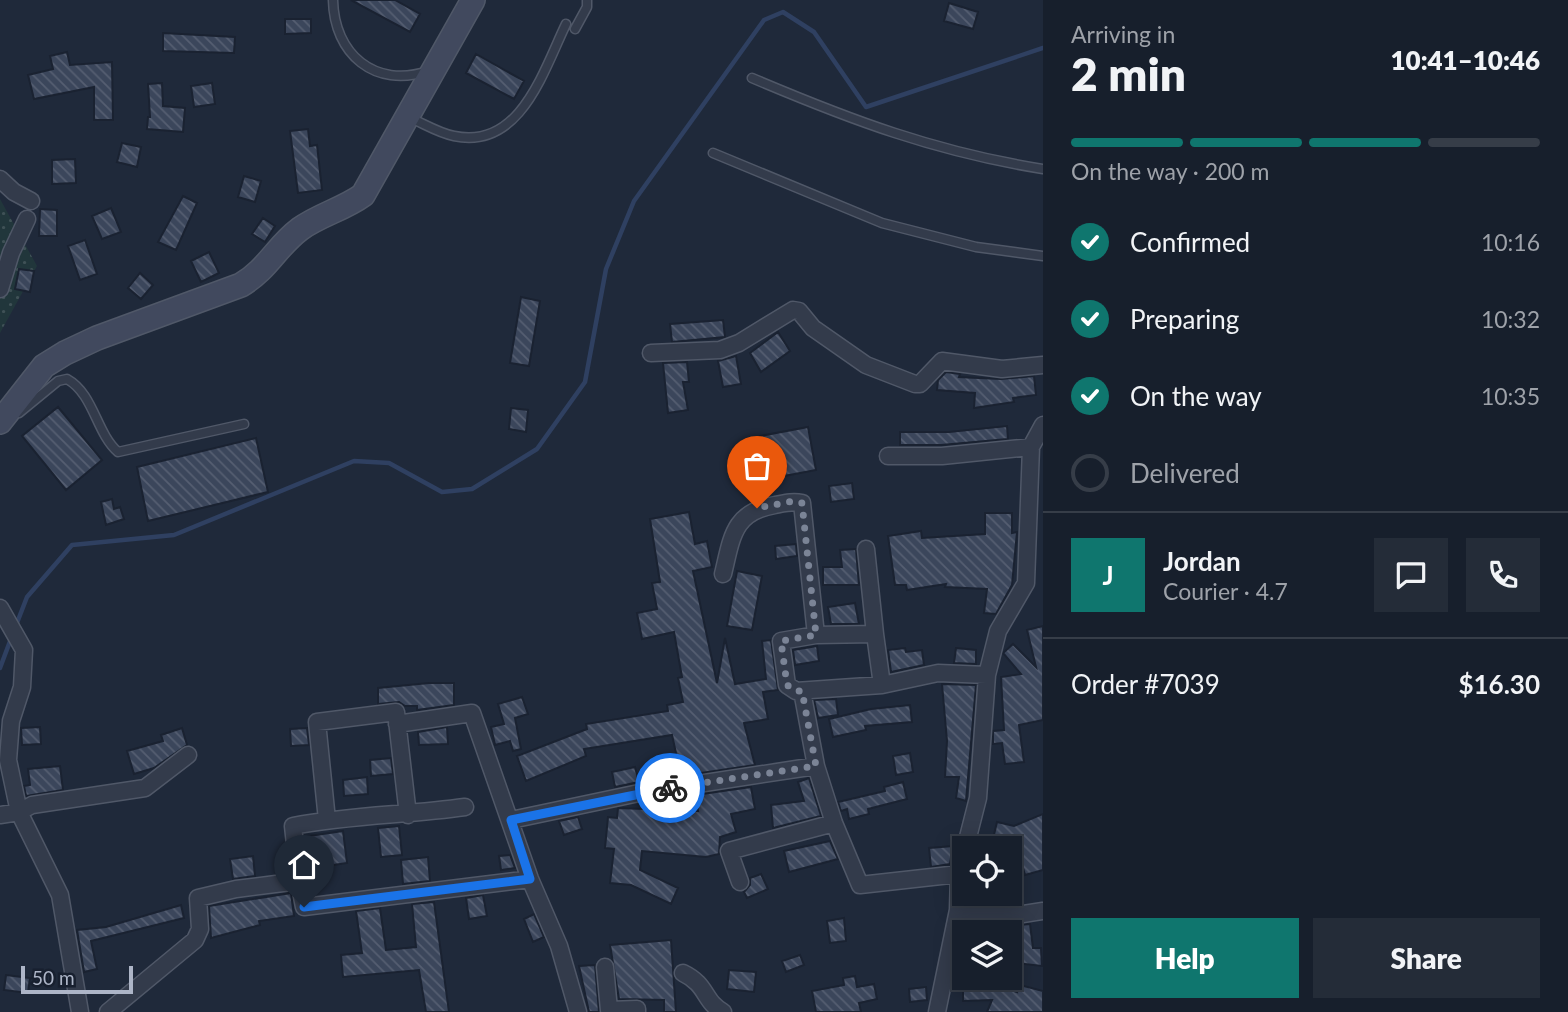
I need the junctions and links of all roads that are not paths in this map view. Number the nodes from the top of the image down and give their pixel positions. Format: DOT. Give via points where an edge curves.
graph roads {
  1 [pos="333,0"];
  2 [pos="473,0"];
  3 [pos="587,0"];
  4 [pos="566,24"];
  5 [pos="576,29"];
  6 [pos="434,69"];
  7 [pos="752,78"];
  8 [pos="408,117"];
  9 [pos="713,153"];
  10 [pos="1043,169"];
  11 [pos="0,179"];
  12 [pos="31,201"];
  13 [pos="27,219"];
  14 [pos="1043,256"];
  15 [pos="0,289"];
  16 [pos="650,353"];
  17 [pos="1043,365"];
  18 [pos="0,424"];
  19 [pos="244,424"];
  20 [pos="1043,425"];
  21 [pos="888,456"];
  22 [pos="1035,460"];
  23 [pos="866,549"];
  24 [pos="723,574"];
  25 [pos="2,612"];
  26 [pos="875,634"];
  27 [pos="816,635"];
  28 [pos="987,675"];
  29 [pos="882,685"];
  30 [pos="802,691"];
  31 [pos="397,724"];
  32 [pos="187,755"];
  33 [pos="816,766"];
  34 [pos="465,807"];
  35 [pos="19,813"];
  36 [pos="0,815"];
  37 [pos="408,815"];
  38 [pos="327,820"];
  39 [pos="511,820"];
  40 [pos="834,823"];
  41 [pos="969,836"];
  42 [pos="952,875"];
  43 [pos="530,879"];
  44 [pos="299,881"];
  45 [pos="740,882"];
  46 [pos="958,906"];
  47 [pos="958,910"];
  48 [pos="1043,911"];
  49 [pos="605,967"];
  50 [pos="683,973"];
  51 [pos="80,1012"];
  52 [pos="108,1012"];
  53 [pos="578,1012"];
  54 [pos="637,1012"];
  55 [pos="723,1012"];
  56 [pos="937,1012"];
  1 -- 6 [label="lane" via="338,33 348,51 364,65 387,77 409,78"];
  2 -- 6 [label="street"];
  3 -- 5 [label="lane"];
  4 -- 8 [label="lane" via="524,108 501,131 478,139 452,136"];
  6 -- 8 [label="street"];
  7 -- 10 [label="lane" via="905,139 979,159"];
  8 -- 18 [label="street" via="363,195 303,226 260,274 65,353 44,366"];
  9 -- 14 [label="lane" via="882,223 976,247"];
  11 -- 12 [label="street"];
  13 -- 15 [label="street"];
  16 -- 17 [label="street" via="720,350 793,310 866,365 915,384 942,361 1002,369"];
  18 -- 19 [label="lane" via="67,379 94,412 106,442 118,452"];
  20 -- 22 [label="street"];
  21 -- 22 [label="street"];
  22 -- 28 [label="street" via="1026,583 998,631"];
  23 -- 26 [label="street"];
  24 -- 27 [label="street" via="731,539 747,513 802,503"];
  25 -- 35 [label="street" via="24,650 8,760"];
  26 -- 27 [label="street"];
  26 -- 29 [label="street"];
  27 -- 30 [label="street" via="781,641 787,685"];
  28 -- 29 [label="street" via="938,673"];
  28 -- 41 [label="street" via="978,798"];
  29 -- 30 [label="street"];
  30 -- 33 [label="street"];
  31 -- 37 [label="street"];
  31 -- 38 [label="street" via="396,712 317,722"];
  31 -- 39 [label="street" via="472,713"];
  32 -- 35 [label="street" via="145,788 32,804"];
  33 -- 39 [label="street" via="639,793"];
  33 -- 40 [label="street"];
  34 -- 37 [label="street"];
  35 -- 36 [label="street"];
  35 -- 51 [label="street" via="60,895"];
  37 -- 38 [label="street"];
  38 -- 44 [label="street" via="293,826"];
  39 -- 43 [label="street"];
  40 -- 42 [label="street" via="860,885"];
  40 -- 45 [label="street" via="727,846"];
  43 -- 44 [label="street" via="304,907"];
  43 -- 53 [label="street" via="559,946"];
  44 -- 52 [label="street" via="198,898 200,929 195,940"];
  46 -- 47 [label="street"];
  47 -- 48 [label="street" via="1011,916"];
  47 -- 56 [label="street"];
  49 -- 54 [label="street" via="609,1010"];
  50 -- 55 [label="street" via="699,980 714,1007"];
}
